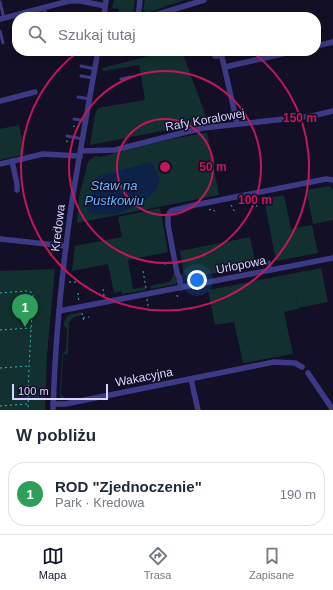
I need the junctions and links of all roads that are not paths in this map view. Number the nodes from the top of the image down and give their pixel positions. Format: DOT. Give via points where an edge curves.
graph roads {
  1 [pos="140,0"];
  2 [pos="204,0"];
  3 [pos="0,2"];
  4 [pos="56,2"];
  5 [pos="106,3"];
  6 [pos="44,8"];
  7 [pos="27,12"];
  8 [pos="45,12"];
  9 [pos="139,12"];
  10 [pos="165,12"];
  11 [pos="12,16"];
  12 [pos="2,18"];
  13 [pos="0,31"];
  14 [pos="333,42"];
  15 [pos="3,43"];
  16 [pos="321,45"];
  17 [pos="97,56"];
  18 [pos="214,56"];
  19 [pos="273,56"];
  20 [pos="222,57"];
  21 [pos="81,66"];
  22 [pos="225,67"];
  23 [pos="95,69"];
  24 [pos="82,76"];
  25 [pos="93,78"];
  26 [pos="131,78"];
  27 [pos="121,79"];
  28 [pos="36,92"];
  29 [pos="78,97"];
  30 [pos="90,99"];
  31 [pos="0,101"];
  32 [pos="333,111"];
  33 [pos="74,119"];
  34 [pos="86,121"];
  35 [pos="237,124"];
  36 [pos="67,136"];
  37 [pos="81,147"];
  38 [pos="12,161"];
  39 [pos="0,164"];
  40 [pos="333,180"];
  41 [pos="17,190"];
  42 [pos="0,239"];
  43 [pos="66,246"];
  44 [pos="333,258"];
  45 [pos="269,262"];
  46 [pos="271,270"];
  47 [pos="181,288"];
  48 [pos="59,312"];
  49 [pos="302,367"];
  50 [pos="308,373"];
  51 [pos="191,379"];
  52 [pos="53,407"];
  53 [pos="198,410"];
  54 [pos="333,410"];
  1 -- 9 [label="street"];
  2 -- 10 [label="street"];
  3 -- 12 [label="lane"];
  4 -- 5 [label="street" via="75,0"];
  4 -- 6 [label="street"];
  6 -- 7 [label="street"];
  6 -- 8 [label="lane"];
  11 -- 12 [label="street"];
  13 -- 15 [label="lane"];
  14 -- 16 [label="street"];
  17 -- 23 [label="street, Kredowa"];
  18 -- 20 [label="lane"];
  19 -- 22 [label="street"];
  20 -- 22 [label="street"];
  21 -- 23 [label="lane"];
  22 -- 35 [label="street"];
  23 -- 25 [label="street, Kredowa"];
  24 -- 25 [label="lane"];
  25 -- 30 [label="street, Kredowa"];
  26 -- 27 [label="lane"];
  28 -- 31 [label="street"];
  29 -- 30 [label="lane"];
  30 -- 34 [label="street, Kredowa"];
  32 -- 35 [label="street, Rafy Koralowej" via="312,116"];
  33 -- 34 [label="lane"];
  34 -- 37 [label="street, Kredowa"];
  35 -- 37 [label="street, Rafy Koralowej" via="203,128 116,150 86,151"];
  36 -- 37 [label="lane"];
  37 -- 38 [label="street, Rafy Koralowej"];
  37 -- 43 [label="street, Kredowa"];
  38 -- 39 [label="street, Rafy Koralowej"];
  38 -- 41 [label="street"];
  40 -- 47 [label="street" via="326,179 230,198 169,213 168,225"];
  42 -- 43 [label="street"];
  43 -- 48 [label="street, Kredowa"];
  44 -- 46 [label="street, Urlopowa"];
  45 -- 46 [label="lane"];
  46 -- 47 [label="street, Urlopowa"];
  47 -- 48 [label="street, Urlopowa"];
  48 -- 52 [label="street, Kredowa"];
  49 -- 51 [label="street, Wakacyjna" via="296,363 274,362"];
  50 -- 54 [label="street"];
  51 -- 52 [label="street, Wakacyjna"];
  51 -- 53 [label="street, Wakacyjna"];
}
